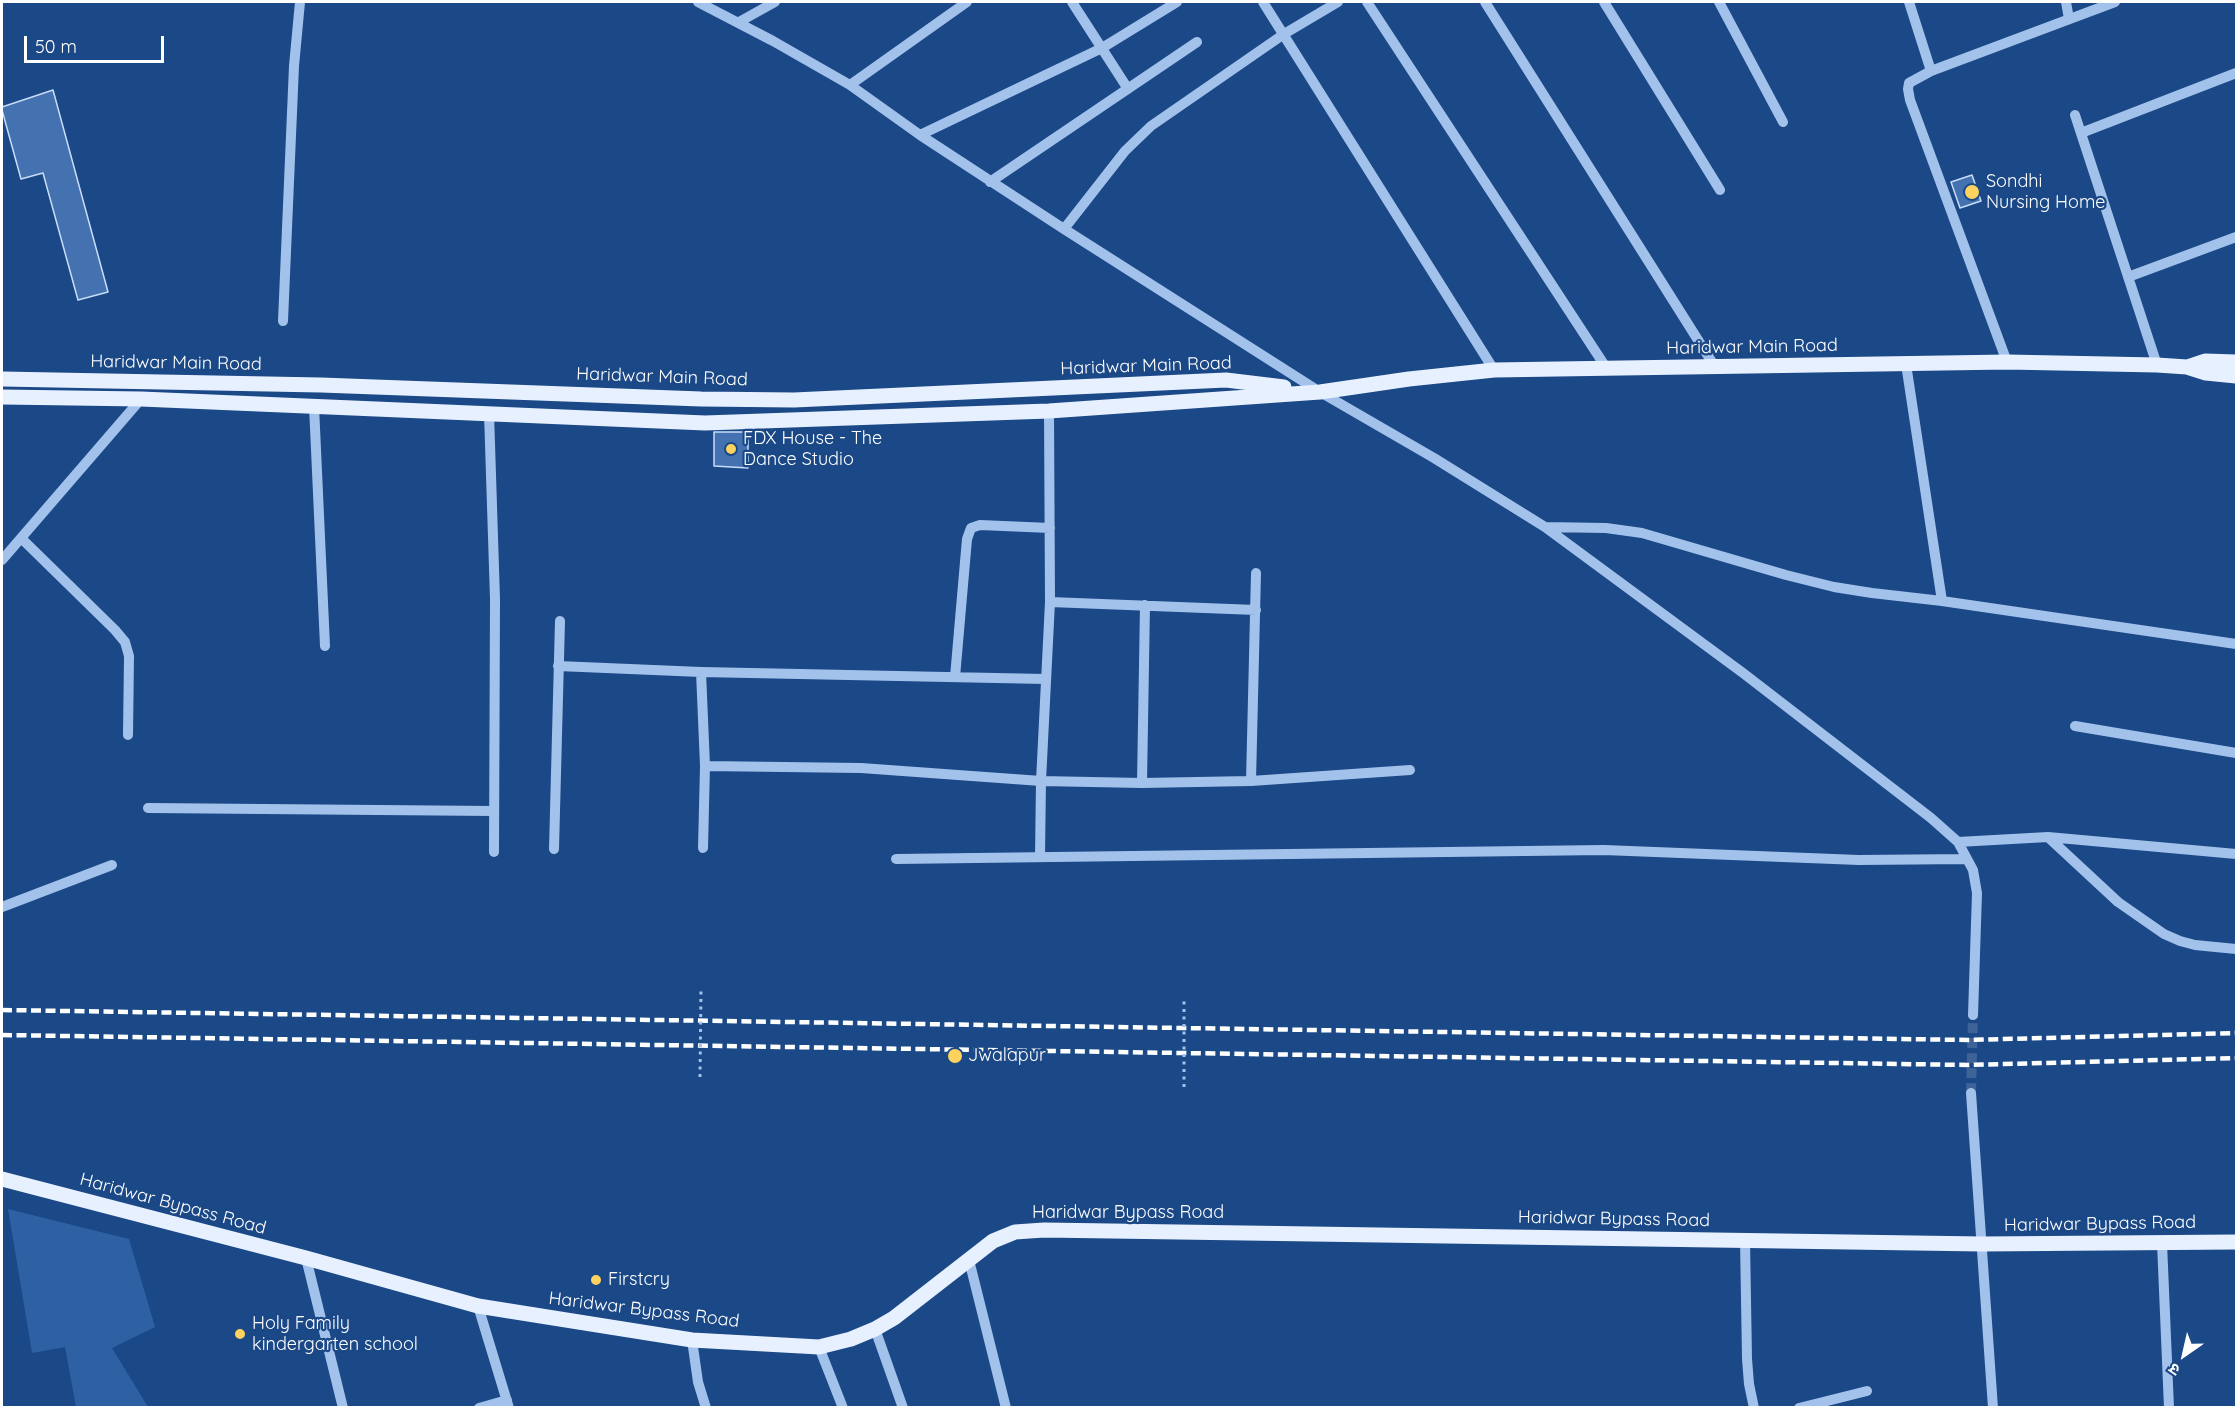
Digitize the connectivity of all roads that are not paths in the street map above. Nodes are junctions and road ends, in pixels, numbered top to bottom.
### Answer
1 (300, 2) edge
2 (698, 2) edge
3 (775, 2) edge
4 (967, 2) edge
5 (1072, 2) edge
6 (1177, 2) edge
7 (1263, 2) edge
8 (1338, 2) edge
9 (1367, 2) edge
10 (1485, 2) edge
11 (1604, 2) edge
12 (1719, 2) edge
13 (1909, 2) edge
14 (2066, 2) edge
15 (2115, 2) edge
16 (2069, 19) junction
17 (739, 22) junction
18 (1284, 34) junction
19 (1197, 42) dead end
20 (1102, 48) junction
21 (1931, 71) junction
22 (2236, 73) edge
23 (850, 86) junction
24 (1128, 89) junction
25 (2075, 115) dead end
26 (1783, 122) dead end
27 (2081, 133) junction
28 (920, 135) junction
29 (990, 182) junction
30 (1720, 190) dead end
31 (1064, 229) junction
32 (2236, 237) edge
33 (2128, 277) junction
34 (284, 321) dead end
35 (2007, 362) junction
36 (2236, 362) edge
37 (1906, 364) junction
38 (2157, 364) junction
39 (1715, 367) junction
40 (2187, 367) junction
41 (1607, 369) junction
42 (1494, 370) junction
43 (2236, 376) edge
44 (2, 379) edge
45 (1320, 392) junction
46 (2, 397) edge
47 (141, 399) junction
48 (314, 406) junction
49 (1049, 411) junction
50 (489, 413) junction
51 (1545, 527) junction
52 (1050, 528) junction
53 (21, 538) junction
54 (2, 560) edge
55 (1256, 573) dead end
56 (1942, 601) junction
57 (1050, 602) junction
58 (1145, 605) junction
59 (1256, 610) junction
60 (560, 621) dead end
61 (2236, 644) edge
62 (325, 646) dead end
63 (558, 666) junction
64 (701, 672) junction
65 (955, 677) junction
66 (1045, 679) junction
67 (2075, 726) dead end
68 (128, 735) dead end
69 (2236, 753) edge
70 (705, 766) junction
71 (1410, 770) dead end
72 (1041, 781) junction
73 (1251, 781) junction
74 (1142, 783) junction
75 (148, 808) dead end
76 (493, 811) junction
77 (2048, 837) junction
78 (1958, 842) junction
79 (703, 848) dead end
80 (554, 849) dead end
81 (494, 852) dead end
82 (2236, 854) edge
83 (1040, 857) junction
84 (896, 859) dead end
85 (1967, 859) junction
86 (112, 865) dead end
87 (2, 907) edge
88 (2236, 949) edge
89 (1973, 1014) tunnel mouth
90 (1971, 1093) tunnel mouth
91 (2, 1179) edge
92 (1745, 1240) junction
93 (2236, 1242) edge
94 (2162, 1243) junction
95 (1982, 1244) junction
96 (306, 1258) junction
97 (969, 1260) junction
98 (478, 1306) junction
99 (875, 1329) junction
100 (692, 1340) junction
101 (819, 1347) junction
102 (1867, 1391) dead end
103 (508, 1404) edge
104 (343, 1407) edge
105 (479, 1407) edge
106 (706, 1407) edge
107 (843, 1407) edge
108 (903, 1407) edge
109 (1006, 1407) edge
110 (1754, 1407) edge
111 (1798, 1407) edge
112 (1992, 1407) edge
113 (2169, 1407) edge

1 - 34 street
2 - 17 street
3 - 17 street
4 - 23 street
5 - 20 street
6 - 20 street
7 - 18 street
8 - 18 street
9 - 41 street
10 - 39 street
11 - 30 street
12 - 26 street
13 - 21 street
14 - 16 street
15 - 16 street
16 - 21 street
17 - 23 street
18 - 31 street
18 - 42 street
19 - 24 street
20 - 24 street
20 - 28 street
21 - 35 street
22 - 27 street
23 - 28 street
24 - 29 street
25 - 27 street
27 - 33 street
28 - 29 street
29 - 31 street
31 - 45 street
32 - 33 street
33 - 38 street
35 - 37 main road, Haridwar Main Road
35 - 38 main road, Haridwar Main Road
36 - 40 main road, Haridwar Main Road
37 - 39 main road, Haridwar Main Road
37 - 56 street
38 - 40 main road, Haridwar Main Road
39 - 41 main road, Haridwar Main Road
40 - 43 main road, Haridwar Main Road
41 - 42 main road, Haridwar Main Road
42 - 45 main road, Haridwar Main Road
44 - 45 main road, Haridwar Main Road
45 - 49 main road, Haridwar Main Road
45 - 51 street
46 - 47 main road, Haridwar Main Road
47 - 48 main road, Haridwar Main Road
47 - 53 street
48 - 50 main road, Haridwar Main Road
48 - 62 street
49 - 50 main road, Haridwar Main Road
49 - 52 street
50 - 76 street
51 - 56 street
51 - 78 street
52 - 57 street
52 - 65 street
53 - 54 street
53 - 68 street
55 - 59 street
56 - 61 street
57 - 58 street
57 - 66 street
58 - 59 street
58 - 74 street
59 - 73 street
60 - 63 street
63 - 64 street
63 - 80 street
64 - 65 street
64 - 70 street
65 - 66 street
66 - 72 street
67 - 69 street
70 - 72 street
70 - 79 street
71 - 73 street
72 - 74 street
72 - 83 street
73 - 74 street
75 - 76 street
76 - 81 street
77 - 78 street
77 - 82 street
77 - 88 street
78 - 85 street
83 - 84 street
83 - 85 street
85 - 89 street
86 - 87 street
90 - 95 street
91 - 96 main road, Haridwar Bypass Road
92 - 95 main road, Haridwar Bypass Road
92 - 97 main road, Haridwar Bypass Road
92 - 110 street
93 - 94 main road, Haridwar Bypass Road
94 - 95 main road, Haridwar Bypass Road
94 - 113 street
95 - 112 street
96 - 98 main road, Haridwar Bypass Road
96 - 104 street
97 - 99 main road, Haridwar Bypass Road
97 - 109 street
98 - 100 main road, Haridwar Bypass Road
98 - 103 street
99 - 101 main road, Haridwar Bypass Road
99 - 108 street
100 - 101 main road, Haridwar Bypass Road
100 - 106 street
101 - 107 street
102 - 111 street
103 - 105 street

